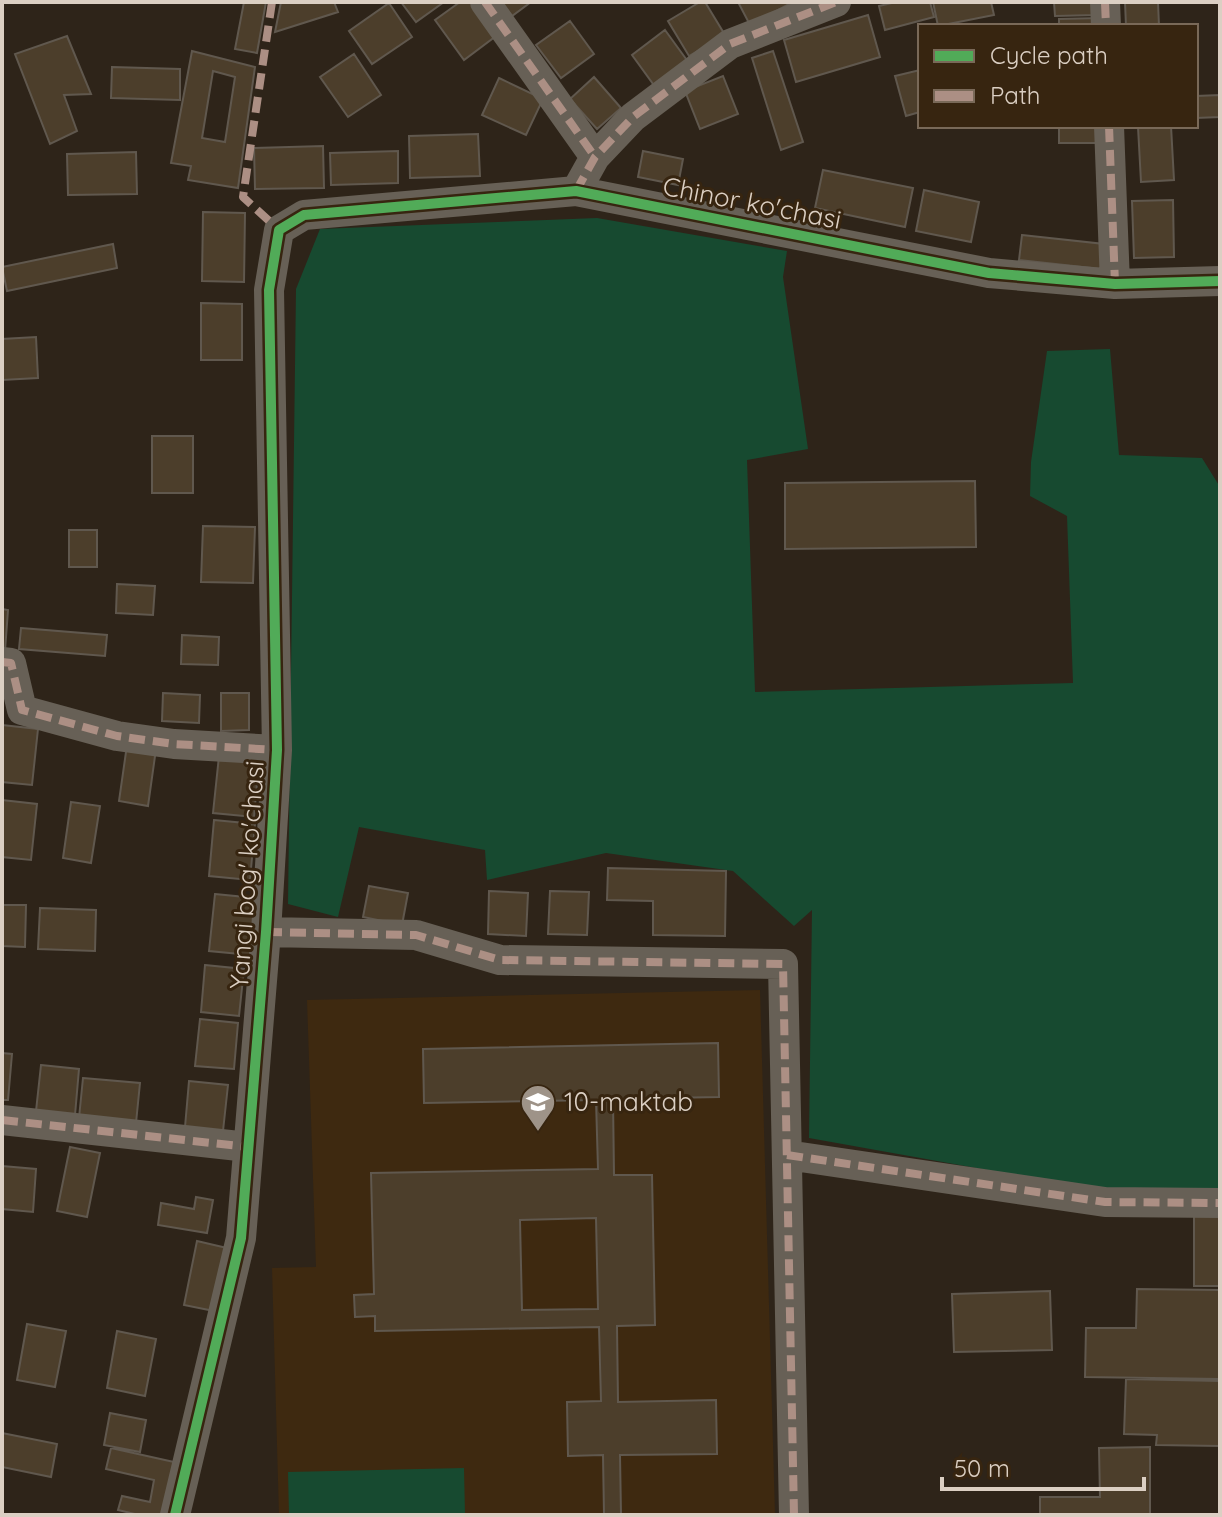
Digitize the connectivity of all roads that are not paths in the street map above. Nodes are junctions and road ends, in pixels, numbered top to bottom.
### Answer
1 (485, 2) edge
2 (836, 2) edge
3 (1105, 2) edge
4 (1106, 24) edge
5 (1109, 128) edge
6 (595, 157) junction
7 (576, 191) junction
8 (279, 230) joint
9 (1220, 281) edge
10 (1115, 284) junction
11 (2, 662) edge
12 (277, 750) junction
13 (266, 932) junction
14 (2, 1120) edge
15 (248, 1147) junction
16 (787, 1155) junction
17 (1220, 1203) edge
18 (175, 1515) edge
19 (794, 1515) edge

1 - 6 street
2 - 6 street
3 - 4 street
5 - 10 street
6 - 7 street
7 - 8 street, Chinor ko'chasi
7 - 10 street, Chinor ko'chasi
8 - 12 street, Yangi bog' ko'chasi
9 - 10 street, Chinor ko'chasi
11 - 12 street
12 - 13 street, Yangi bog' ko'chasi
13 - 15 street, Yangi bog' ko'chasi
13 - 16 street, Yangi bog' ko'chasi
14 - 15 street
15 - 18 street, Yangi bog' ko'chasi
16 - 17 street
16 - 19 street

